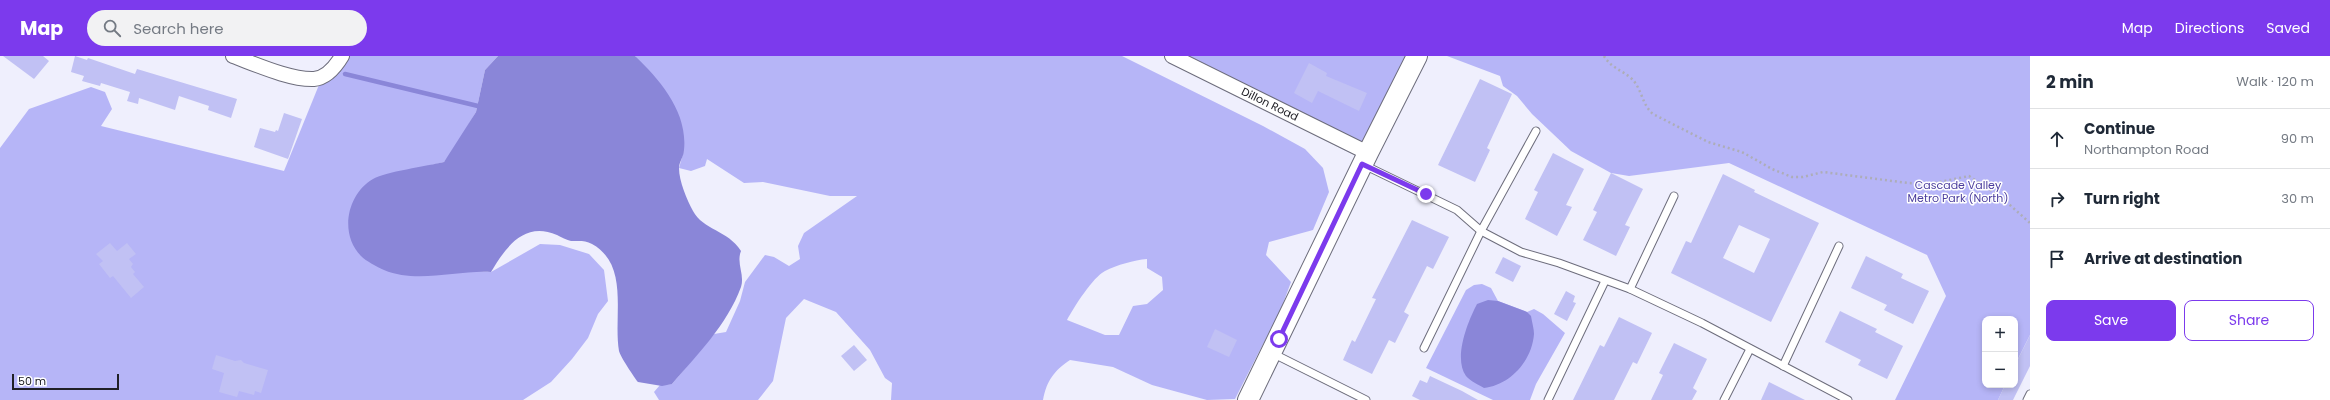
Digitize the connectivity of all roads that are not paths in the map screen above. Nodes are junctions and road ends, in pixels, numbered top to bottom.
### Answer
1 (233, 56) edge
2 (342, 56) edge
3 (1172, 56) edge
4 (1417, 56) edge
5 (1536, 131) dead end
6 (1365, 158) junction
7 (1674, 196) dead end
8 (1481, 231) junction
9 (1839, 246) dead end
10 (1605, 281) junction
11 (1630, 289) junction
12 (1424, 348) dead end
13 (1750, 349) junction
14 (1272, 353) junction
15 (1783, 366) junction
16 (2030, 394) edge
17 (1248, 400) edge
18 (1366, 400) edge
19 (1548, 400) edge
20 (1724, 400) edge
21 (1848, 400) edge
22 (2027, 400) edge

1 - 2 street
3 - 6 street, Dillon Road
4 - 6 street
5 - 8 lane
6 - 8 lane
6 - 14 street
7 - 11 lane
8 - 10 lane
8 - 12 lane
9 - 15 lane
10 - 11 lane
10 - 19 lane
11 - 13 lane
13 - 15 lane
13 - 20 lane
14 - 17 street
14 - 18 lane
15 - 21 lane
16 - 22 lane

